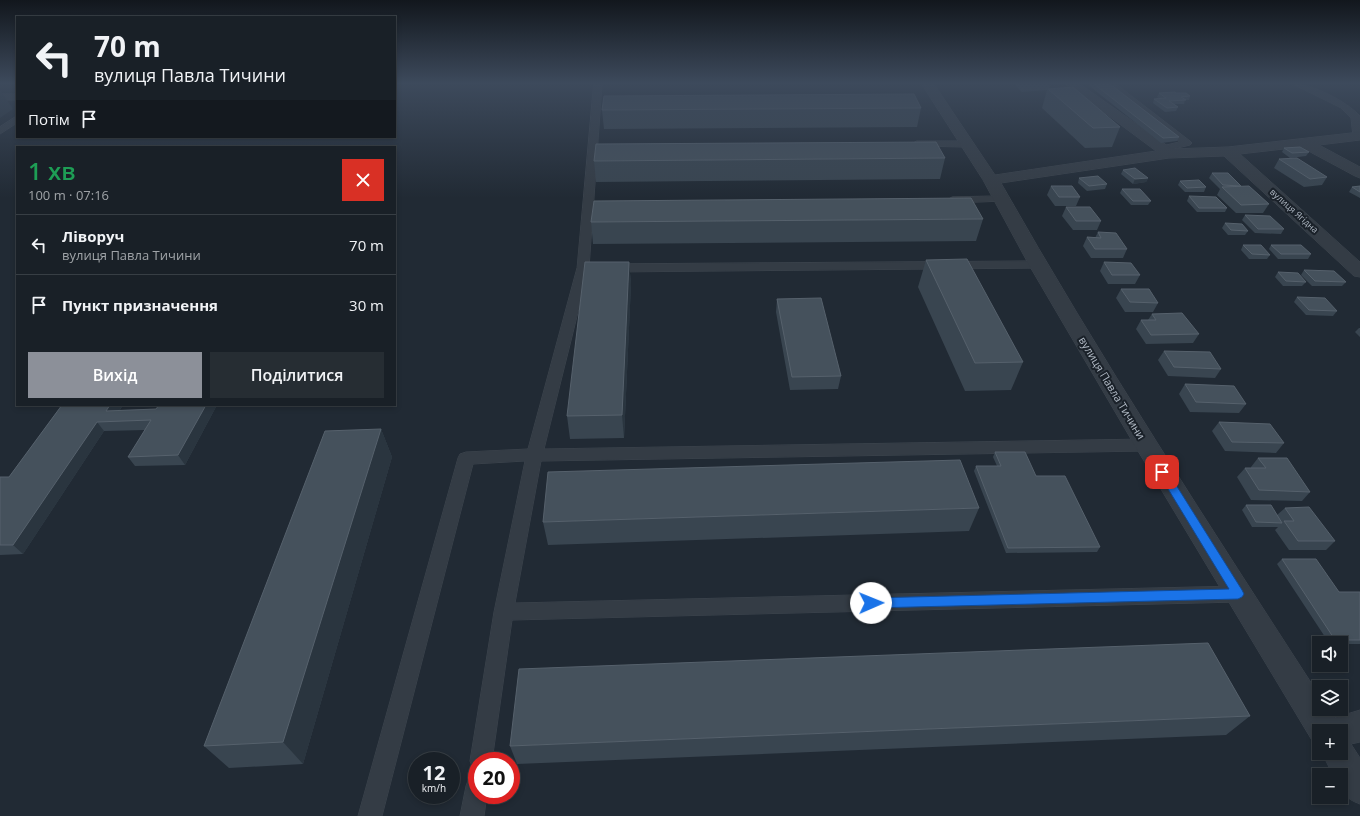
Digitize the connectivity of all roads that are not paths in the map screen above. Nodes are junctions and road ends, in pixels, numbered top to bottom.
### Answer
1 (13, 122) edge
2 (597, 122) edge
3 (952, 122) edge
4 (1124, 122) edge
5 (1160, 122) edge
6 (1357, 122) edge
7 (0, 131) edge
8 (1359, 136) edge
9 (1304, 142) junction
10 (910, 144) edge
11 (966, 144) junction
12 (1228, 151) junction
13 (1165, 152) junction
14 (1360, 173) edge
15 (996, 190) junction
16 (937, 200) edge
17 (1038, 265) junction
18 (583, 268) junction
19 (1360, 272) edge
20 (1146, 445) junction
21 (534, 455) junction
22 (1238, 594) junction
23 (504, 612) junction
24 (1320, 724) edge
25 (1360, 726) edge
26 (1348, 729) edge
27 (482, 752) edge
28 (1342, 760) edge
29 (1360, 788) edge
30 (474, 804) edge
31 (370, 816) edge
32 (472, 816) edge

1 - 7 lane
2 - 18 lane
3 - 11 street, вулиця Павла Тичини
4 - 13 street
5 - 13 lane
6 - 8 lane
8 - 9 street
9 - 12 street
9 - 14 street
10 - 11 lane
11 - 15 street, вулиця Павла Тичини
12 - 13 street
12 - 19 street, вулиця Ягідна
13 - 15 street
15 - 16 lane
15 - 17 street, вулиця Павла Тичини
17 - 18 lane
17 - 20 street, вулиця Павла Тичини
18 - 21 lane
20 - 21 lane
20 - 22 street, вулиця Павла Тичини
21 - 23 lane
21 - 31 lane
22 - 23 lane
22 - 24 street, вулиця Павла Тичини
23 - 27 lane
25 - 26 street
28 - 29 street
30 - 32 lane

